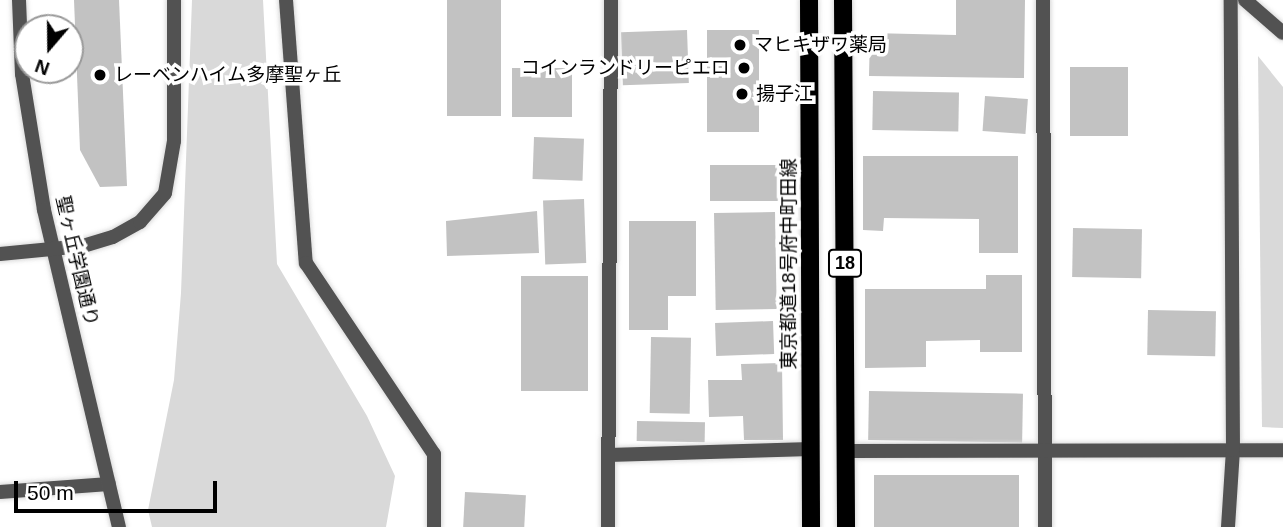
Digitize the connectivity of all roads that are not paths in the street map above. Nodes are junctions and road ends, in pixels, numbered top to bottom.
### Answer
1 (19, 0) edge
2 (174, 0) edge
3 (286, 0) edge
4 (611, 0) edge
5 (809, 0) edge
6 (843, 0) edge
7 (1043, 0) edge
8 (1231, 0) edge
9 (1245, 0) edge
10 (1283, 33) edge
11 (52, 249) junction
12 (0, 254) edge
13 (811, 449) junction
14 (1233, 450) junction
15 (1283, 450) edge
16 (846, 451) junction
17 (1045, 451) junction
18 (608, 455) junction
19 (109, 484) junction
20 (0, 492) edge
21 (119, 527) edge
22 (434, 527) edge
23 (608, 527) edge
24 (811, 527) edge
25 (846, 527) edge
26 (1045, 527) edge
27 (1228, 527) edge

1 - 11 street, 聖ヶ丘学園通り
2 - 11 street
3 - 22 street
4 - 18 street
5 - 13 main road, 東京都道18号府中町田線 / 18
6 - 16 main road, 18
7 - 17 street
8 - 14 street
9 - 10 street
11 - 12 street
11 - 19 street, 聖ヶ丘学園通り
13 - 18 street
13 - 24 main road, 東京都道18号府中町田線 / 18
14 - 15 street
14 - 17 street
14 - 27 street
16 - 17 street
16 - 25 main road, 18
17 - 26 street
18 - 23 street
19 - 20 street
19 - 21 street, 聖ヶ丘学園通り

